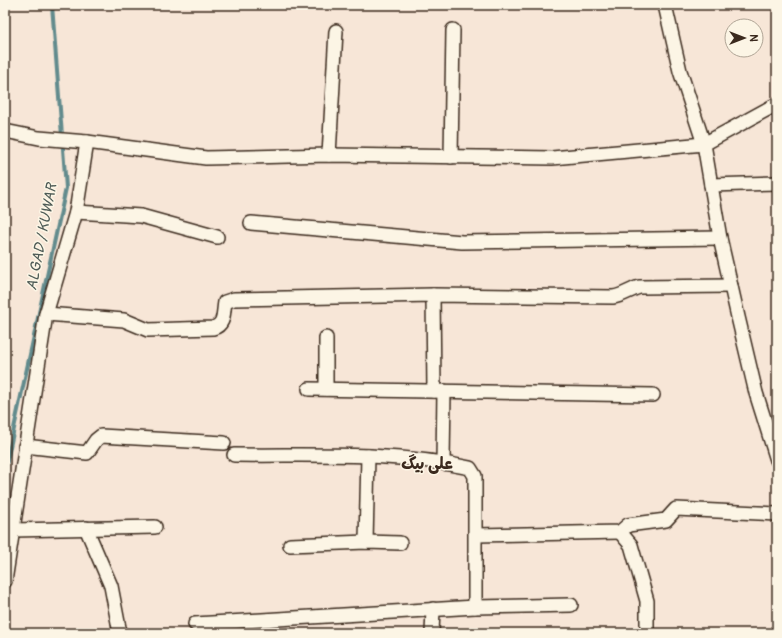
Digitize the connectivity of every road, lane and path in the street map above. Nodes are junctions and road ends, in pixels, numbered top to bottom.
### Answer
1 (666, 5) edge
2 (454, 30) dead end
3 (336, 31) dead end
4 (777, 104) edge
5 (5, 131) edge
6 (88, 142) junction
7 (704, 144) junction
8 (329, 155) junction
9 (451, 157) junction
10 (777, 183) edge
11 (711, 185) junction
12 (76, 212) junction
13 (251, 223) dead end
14 (217, 237) dead end
15 (720, 238) junction
16 (731, 286) junction
17 (433, 295) junction
18 (46, 314) junction
19 (326, 338) dead end
20 (309, 389) dead end
21 (326, 389) junction
22 (439, 391) junction
23 (653, 395) dead end
24 (224, 443) dead end
25 (25, 446) junction
26 (234, 455) dead end
27 (368, 456) junction
28 (777, 460) edge
29 (443, 462) junction
30 (777, 514) edge
31 (155, 527) dead end
32 (86, 528) junction
33 (12, 530) junction
34 (620, 532) junction
35 (477, 535) dead end
36 (366, 542) junction
37 (400, 543) dead end
38 (290, 545) dead end
39 (5, 581) edge
40 (571, 605) dead end
41 (475, 606) junction
42 (433, 609) junction
43 (195, 624) dead end
44 (120, 633) edge
45 (432, 633) edge
46 (647, 633) edge

1 - 7 street
2 - 9 street
3 - 8 street
4 - 7 street
5 - 6 street
6 - 8 street
6 - 12 street
7 - 9 street
7 - 11 street
8 - 9 street
10 - 11 street
11 - 15 street
12 - 14 street
12 - 18 street
13 - 15 street
15 - 16 street
16 - 17 street
16 - 28 street
17 - 18 street
17 - 22 street
18 - 25 street
19 - 21 street
20 - 21 street
21 - 22 street
22 - 23 street
22 - 29 street
24 - 25 street
25 - 33 street
26 - 27 street
27 - 29 street
27 - 36 street
29 - 41 street
30 - 34 street
31 - 32 street
32 - 33 street
32 - 44 street
33 - 39 street
34 - 35 street
34 - 46 street
36 - 37 street
36 - 38 street
40 - 41 street
41 - 42 street
42 - 43 street
42 - 45 street

